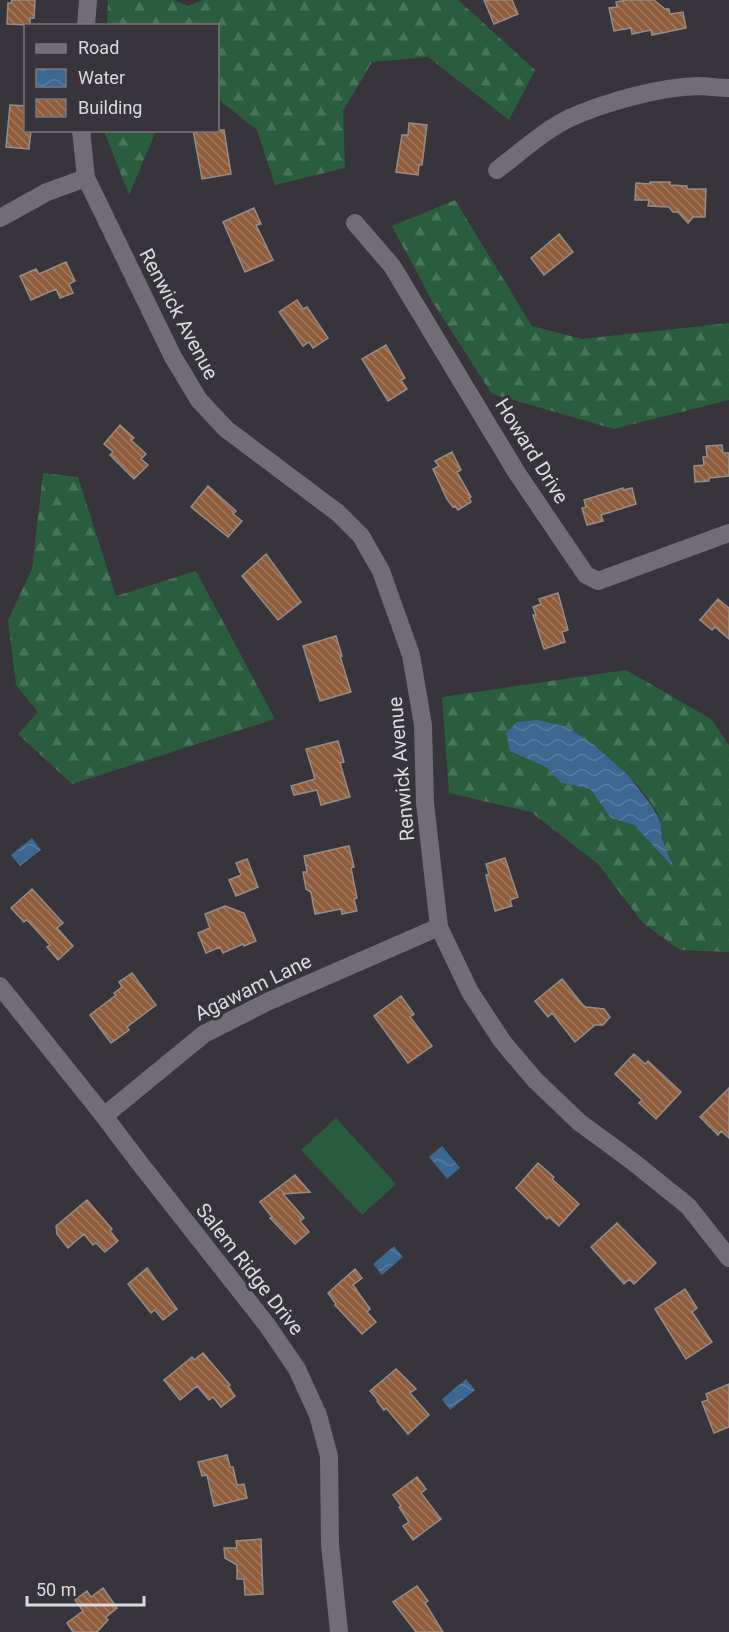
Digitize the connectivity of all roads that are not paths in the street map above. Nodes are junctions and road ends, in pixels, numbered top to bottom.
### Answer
1 (88, 0) edge
2 (86, 24) edge
3 (729, 88) edge
4 (81, 132) edge
5 (497, 170) dead end
6 (86, 178) junction
7 (0, 218) edge
8 (355, 223) dead end
9 (729, 533) edge
10 (440, 927) junction
11 (0, 986) edge
12 (104, 1116) junction
13 (729, 1258) edge
14 (339, 1632) edge

1 - 2 street
3 - 5 street
4 - 6 street, Renwick Avenue
6 - 7 street
6 - 10 street, Renwick Avenue
8 - 9 street, Howard Drive
10 - 12 street, Agawam Lane
10 - 13 street, Renwick Avenue
11 - 12 street, Salem Ridge Drive
12 - 14 street, Salem Ridge Drive

